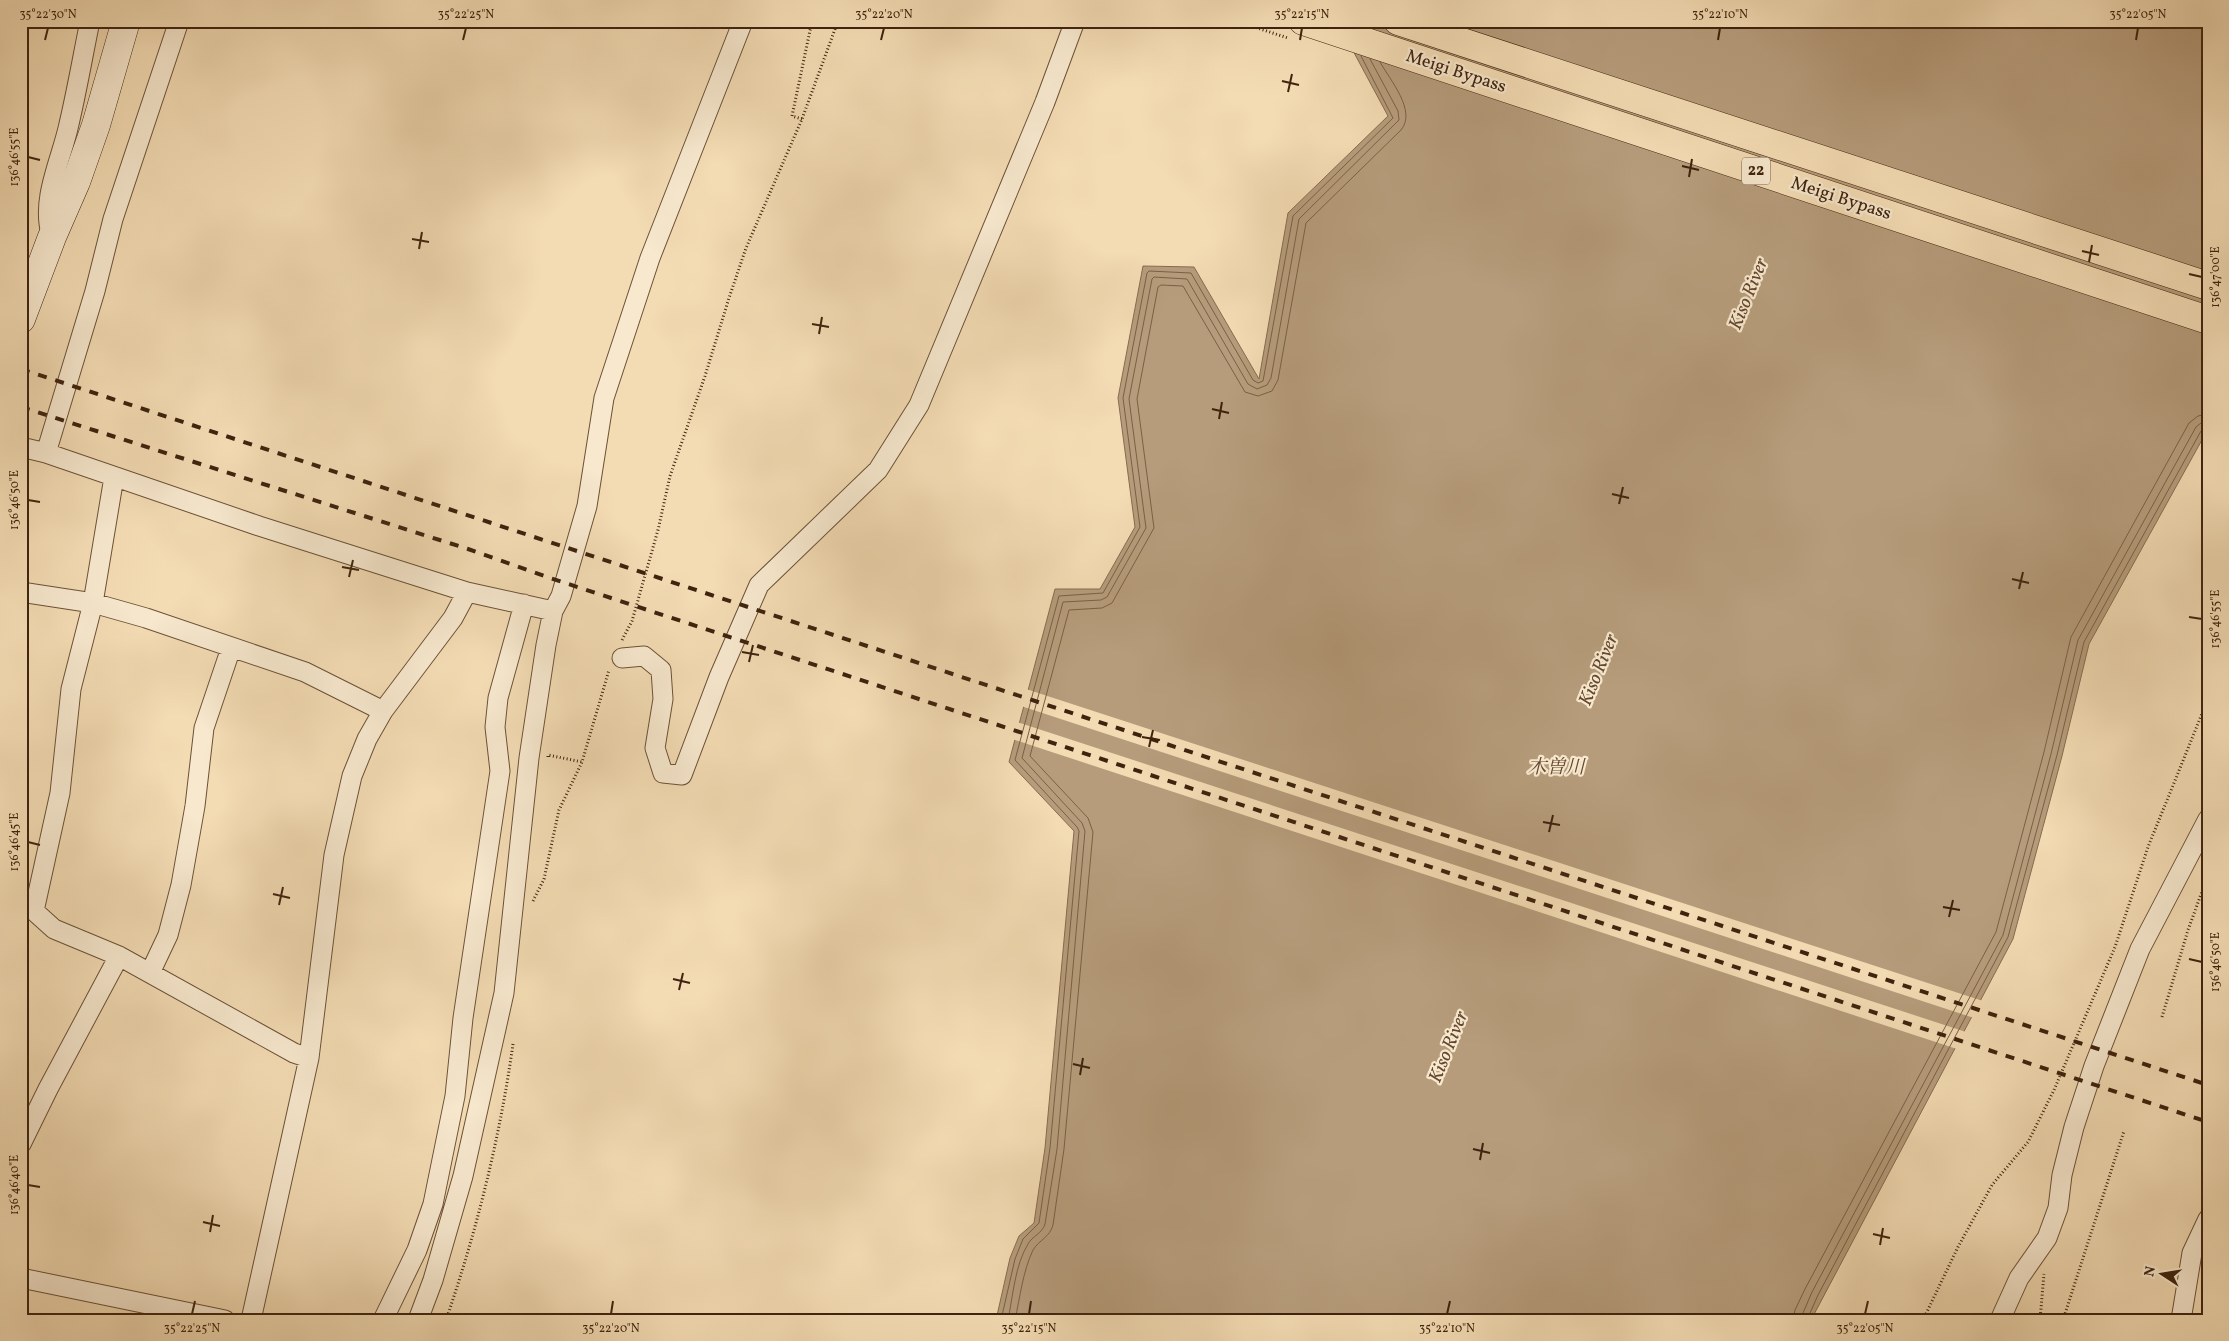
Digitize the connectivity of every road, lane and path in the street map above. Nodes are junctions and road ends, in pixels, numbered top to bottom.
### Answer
1 (90, 21) edge
2 (126, 21) edge
3 (179, 21) edge
4 (743, 21) edge
5 (812, 21) edge
6 (838, 21) edge
7 (1075, 21) edge
8 (1303, 21) edge
9 (1398, 21) edge
10 (802, 119) junction
11 (52, 237) junction
12 (2208, 286) edge
13 (21, 319) edge
14 (2208, 320) edge
15 (21, 447) edge
16 (46, 453) junction
17 (114, 477) junction
18 (21, 592) edge
19 (467, 592) junction
20 (93, 603) junction
21 (524, 604) junction
22 (553, 611) junction
23 (231, 648) junction
24 (617, 656) junction
25 (2208, 699) edge
26 (383, 711) junction
27 (548, 755) dead end
28 (582, 762) junction
29 (2208, 819) edge
30 (2208, 875) edge
31 (530, 906) dead end
32 (28, 908) edge
33 (119, 956) junction
34 (150, 973) junction
35 (2162, 1017) dead end
36 (309, 1058) junction
37 (2124, 1131) dead end
38 (21, 1144) edge
39 (2208, 1219) edge
40 (2047, 1238) junction
41 (21, 1278) edge
42 (225, 1320) edge
43 (251, 1320) edge
44 (383, 1320) edge
45 (418, 1320) edge
46 (1923, 1320) edge
47 (2000, 1320) edge
48 (2040, 1320) edge
49 (2063, 1320) edge
50 (2180, 1320) edge

1 - 11 street
2 - 11 street
3 - 16 street
4 - 22 street
5 - 10 path
6 - 10 path
7 - 24 street
8 - 14 highway, Meigi Bypass / 22
9 - 12 highway, Meigi Bypass / 22
10 - 24 path
11 - 13 street
15 - 16 street
16 - 17 street
17 - 19 street
17 - 20 street
18 - 20 street
19 - 21 street
19 - 26 street
20 - 23 street
20 - 32 street
21 - 22 street
21 - 44 street
22 - 45 street
23 - 26 street
23 - 34 street
24 - 28 path
25 - 46 path
26 - 36 street
27 - 28 path
28 - 31 path
29 - 40 street
30 - 35 path
32 - 33 street
33 - 34 street
33 - 38 street
34 - 36 street
36 - 43 street
37 - 49 path
39 - 50 street
40 - 47 street
40 - 48 path
41 - 42 street

